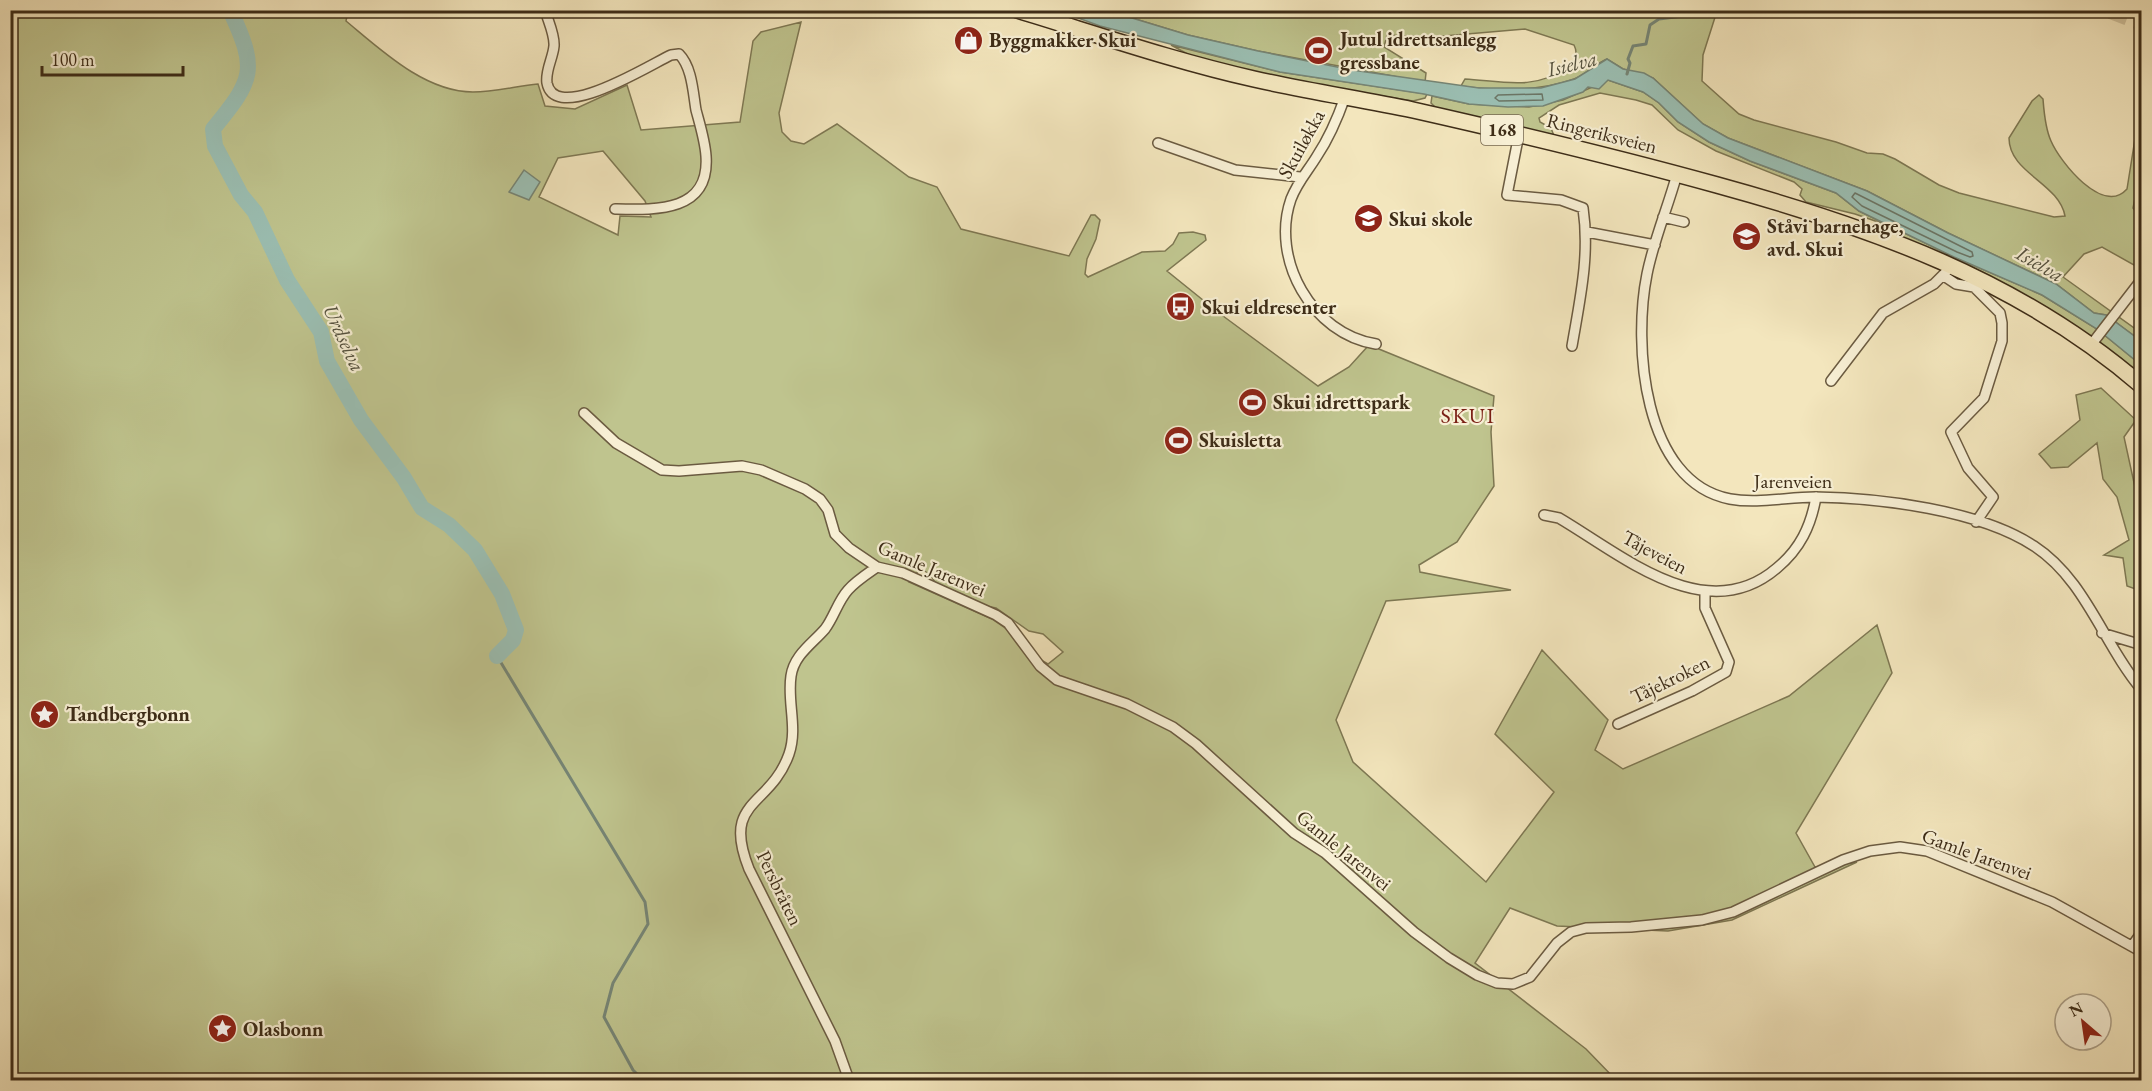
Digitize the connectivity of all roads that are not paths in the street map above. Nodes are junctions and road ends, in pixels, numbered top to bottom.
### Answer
1 (545, 10) edge
2 (1017, 10) edge
3 (1345, 97) junction
4 (1519, 134) junction
5 (1158, 143) dead end
6 (1677, 174) junction
7 (1300, 177) junction
8 (615, 209) dead end
9 (1663, 217) junction
10 (1684, 222) dead end
11 (1587, 232) junction
12 (1655, 245) junction
13 (1947, 271) junction
14 (2142, 279) edge
15 (2095, 339) junction
16 (1376, 344) dead end
17 (1572, 346) dead end
18 (1830, 381) dead end
19 (2142, 386) edge
20 (584, 413) dead end
21 (1816, 497) junction
22 (1544, 515) dead end
23 (1976, 522) junction
24 (877, 567) junction
25 (1705, 592) junction
26 (2102, 633) junction
27 (2142, 645) edge
28 (2142, 690) edge
29 (1618, 724) dead end
30 (2142, 932) edge
31 (2132, 946) junction
32 (2142, 952) edge
33 (849, 1080) edge

1 - 8 street
2 - 3 main road, Ringeriksveien / 168
3 - 4 main road, Ringeriksveien / 168
3 - 7 street, Skuiløkka
4 - 6 main road, Ringeriksveien / 168
4 - 11 street
5 - 7 street
6 - 9 street, Jarenveien
6 - 13 main road, Ringeriksveien / 168
7 - 16 street, Skuiløkka
9 - 10 street
9 - 12 street, Jarenveien
11 - 12 street
11 - 17 street
12 - 21 street, Jarenveien
13 - 15 main road, Ringeriksveien / 168
13 - 18 street
13 - 23 street
14 - 15 street
15 - 19 main road, Ringeriksveien / 168
20 - 24 street, Gamle Jarenvei
21 - 23 street, Jarenveien
21 - 25 street, Tåjeveien
22 - 25 street, Tåjeveien
23 - 26 street, Jarenveien
24 - 31 street, Gamle Jarenvei
24 - 33 street, Persbråten
25 - 29 street, Tåjekroken
26 - 27 street
26 - 28 street, Jarenveien
30 - 31 street
31 - 32 street, Gamle Jarenvei

